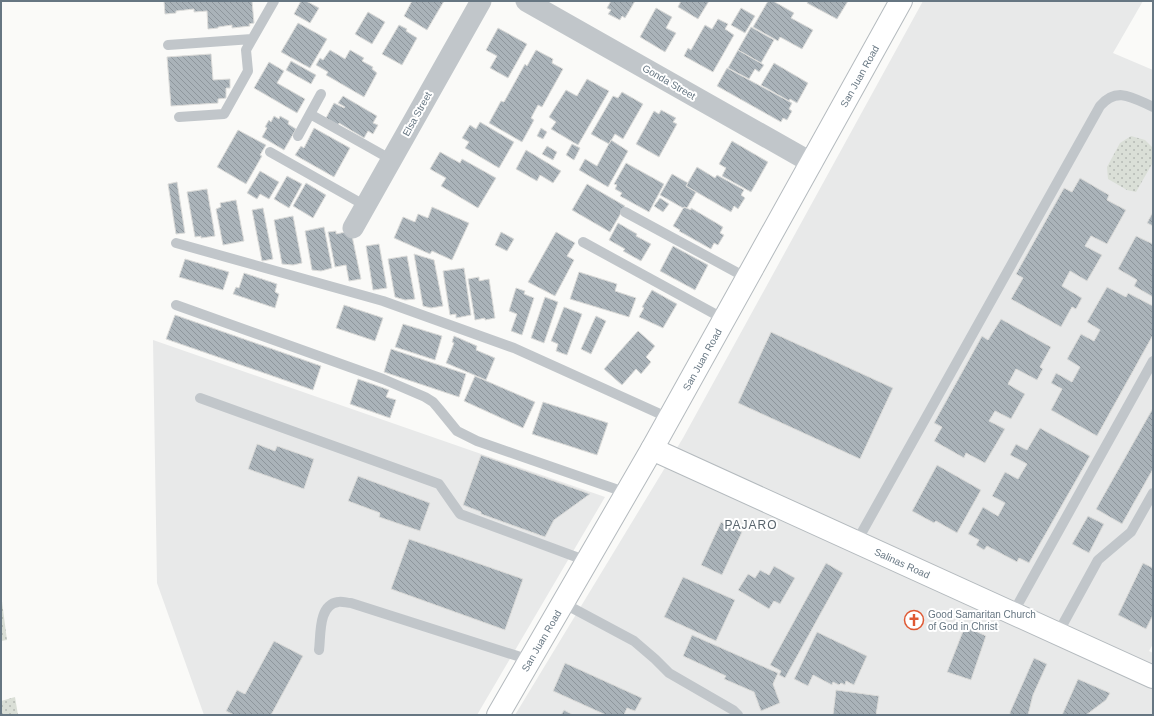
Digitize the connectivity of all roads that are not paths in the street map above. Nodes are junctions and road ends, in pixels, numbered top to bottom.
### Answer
1 (274, 1) edge
2 (481, 1) edge
3 (526, 1) edge
4 (901, 1) edge
5 (252, 39) junction
6 (168, 45) dead end
7 (321, 94) dead end
8 (1153, 107) edge
9 (310, 114) junction
10 (179, 117) dead end
11 (298, 136) dead end
12 (270, 152) dead end
13 (392, 160) junction
14 (812, 163) junction
15 (366, 206) junction
16 (625, 212) dead end
17 (353, 228) dead end
18 (583, 242) dead end
19 (176, 243) dead end
20 (747, 278) junction
21 (176, 306) dead end
22 (724, 319) junction
23 (1153, 361) edge
24 (200, 398) dead end
25 (669, 418) junction
26 (652, 448) junction
27 (627, 492) junction
28 (1153, 493) edge
29 (857, 541) junction
30 (588, 561) junction
31 (563, 603) junction
32 (1014, 613) junction
33 (1058, 633) junction
34 (319, 650) dead end
35 (530, 660) junction
36 (1153, 676) edge
37 (498, 715) edge
38 (738, 715) edge

1 - 5 lane
2 - 13 street, Elsa Street
3 - 14 street, Gonda Street
4 - 14 main road, San Juan Road
5 - 6 lane
5 - 10 lane
7 - 9 lane
8 - 29 lane
9 - 11 lane
9 - 13 lane
12 - 15 lane
13 - 15 street, Elsa Street
14 - 20 main road, San Juan Road
15 - 17 street, Elsa Street
16 - 20 lane
18 - 22 lane
19 - 25 lane
20 - 22 main road, San Juan Road
21 - 27 lane
22 - 25 main road, San Juan Road
23 - 32 lane
24 - 30 lane
25 - 26 main road, San Juan Road
26 - 27 main road, San Juan Road
26 - 29 main road, Salinas Road
27 - 30 main road, San Juan Road
28 - 33 lane
29 - 32 main road, Salinas Road
30 - 31 main road, San Juan Road
31 - 35 main road, San Juan Road
31 - 38 lane
32 - 33 main road, Salinas Road
33 - 36 main road, Salinas Road
34 - 35 lane
35 - 37 main road, San Juan Road

